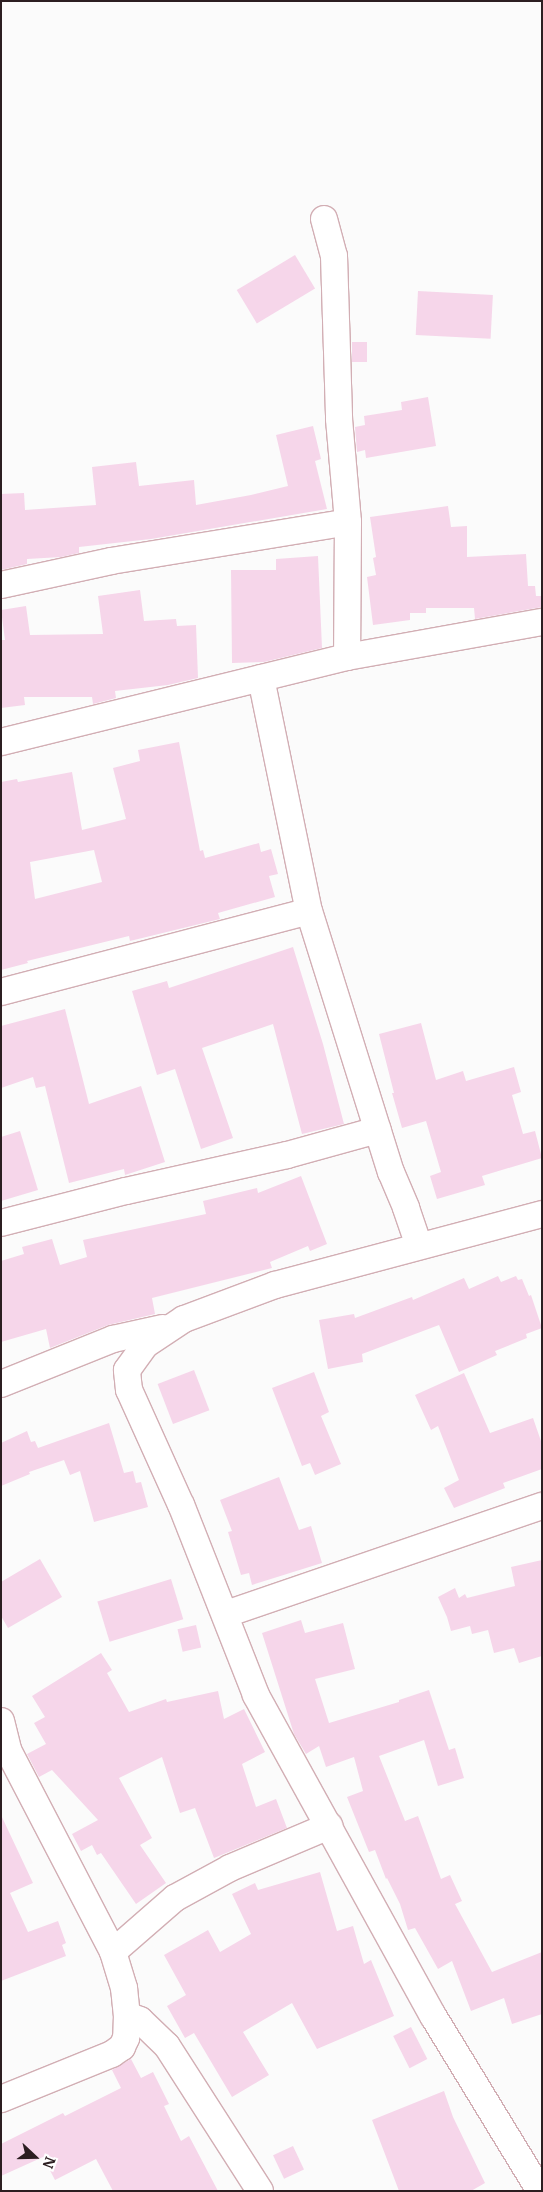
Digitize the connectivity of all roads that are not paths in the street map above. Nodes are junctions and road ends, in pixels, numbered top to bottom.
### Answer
1 (324, 219) dead end
2 (348, 522) junction
3 (1, 585) edge
4 (542, 622) edge
5 (346, 657) junction
6 (261, 678) junction
7 (1, 742) edge
8 (309, 911) junction
9 (1, 992) edge
10 (378, 1130) junction
11 (542, 1214) edge
12 (1, 1223) edge
13 (418, 1246) junction
14 (176, 1325) junction
15 (1, 1384) edge
16 (542, 1506) edge
17 (226, 1614) junction
18 (1, 1721) edge
19 (329, 1826) junction
20 (113, 1952) junction
21 (128, 2014) junction
22 (1, 2098) edge
23 (260, 2191) edge
24 (540, 2191) edge

1 - 2 street
2 - 3 street
2 - 5 street
4 - 5 street
5 - 6 street
6 - 7 street
6 - 8 street
8 - 9 street
8 - 10 street
10 - 12 street
10 - 13 street
11 - 13 street
13 - 14 street
14 - 15 street
14 - 17 street
16 - 17 street
17 - 19 street
18 - 20 street
19 - 20 street
19 - 24 street
20 - 21 street
21 - 22 street
21 - 23 street

